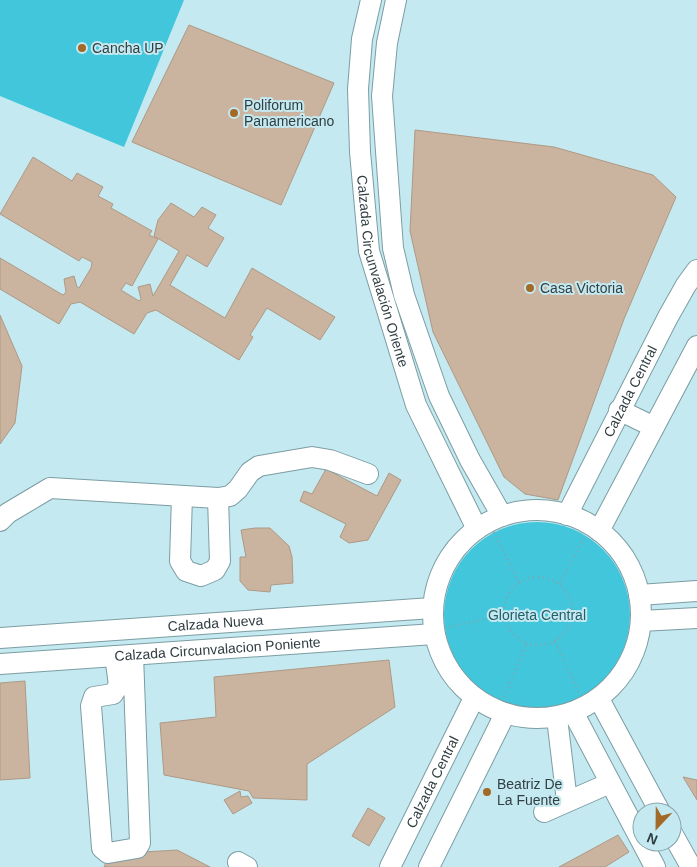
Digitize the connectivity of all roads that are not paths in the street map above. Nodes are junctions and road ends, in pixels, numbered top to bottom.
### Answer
1 (371, 0) edge
2 (393, 1) edge
3 (360, 79) junction
4 (384, 80) junction
5 (393, 248) junction
6 (368, 251) junction
7 (697, 270) edge
8 (697, 346) edge
9 (619, 410) junction
10 (654, 427) junction
11 (368, 474) dead end
12 (182, 496) junction
13 (218, 498) junction
14 (567, 515) junction
15 (0, 521) edge
16 (489, 522) junction
17 (595, 528) junction
18 (697, 592) edge
19 (640, 595) junction
20 (432, 608) junction
21 (697, 618) edge
22 (641, 621) junction
23 (434, 632) junction
24 (2, 634) edge
25 (124, 655) junction
26 (0, 664) edge
27 (114, 694) junction
28 (135, 694) junction
29 (474, 698) junction
30 (578, 709) junction
31 (502, 712) junction
32 (610, 783) junction
33 (567, 802) junction
34 (652, 802) edge
35 (544, 812) dead end
36 (682, 847) edge
37 (690, 859) edge
38 (390, 867) edge
39 (429, 867) edge
40 (655, 867) edge

1 - 3 street, Calzada Circunvalación Oriente
2 - 4 street, Calzada Circunvalación Oriente
3 - 4 street
3 - 6 street, Calzada Circunvalación Oriente
4 - 5 street, Calzada Circunvalación Oriente
5 - 6 street
5 - 16 street, Calzada Circunvalación Oriente
6 - 16 street, Calzada Circunvalación Oriente
7 - 9 street, Calzada Central
8 - 10 street
9 - 10 street
9 - 14 street, Calzada Central
10 - 17 street
11 - 13 street
12 - 13 street
12 - 13 street
12 - 15 street
14 - 16 street
14 - 17 street
16 - 20 street
17 - 19 street
18 - 19 street
19 - 22 street
20 - 23 street
20 - 24 street, Calzada Nueva
21 - 22 street
22 - 30 street
23 - 25 street, Calzada Circunvalacion Poniente
23 - 29 street
25 - 26 street, Calzada Circunvalacion Poniente
25 - 27 street
25 - 28 street
27 - 28 street
27 - 28 street
29 - 31 street
29 - 38 street, Calzada Central
30 - 31 street
30 - 32 street
30 - 33 street
30 - 34 street
31 - 39 street
32 - 33 street
32 - 40 street
33 - 35 street
36 - 37 street

